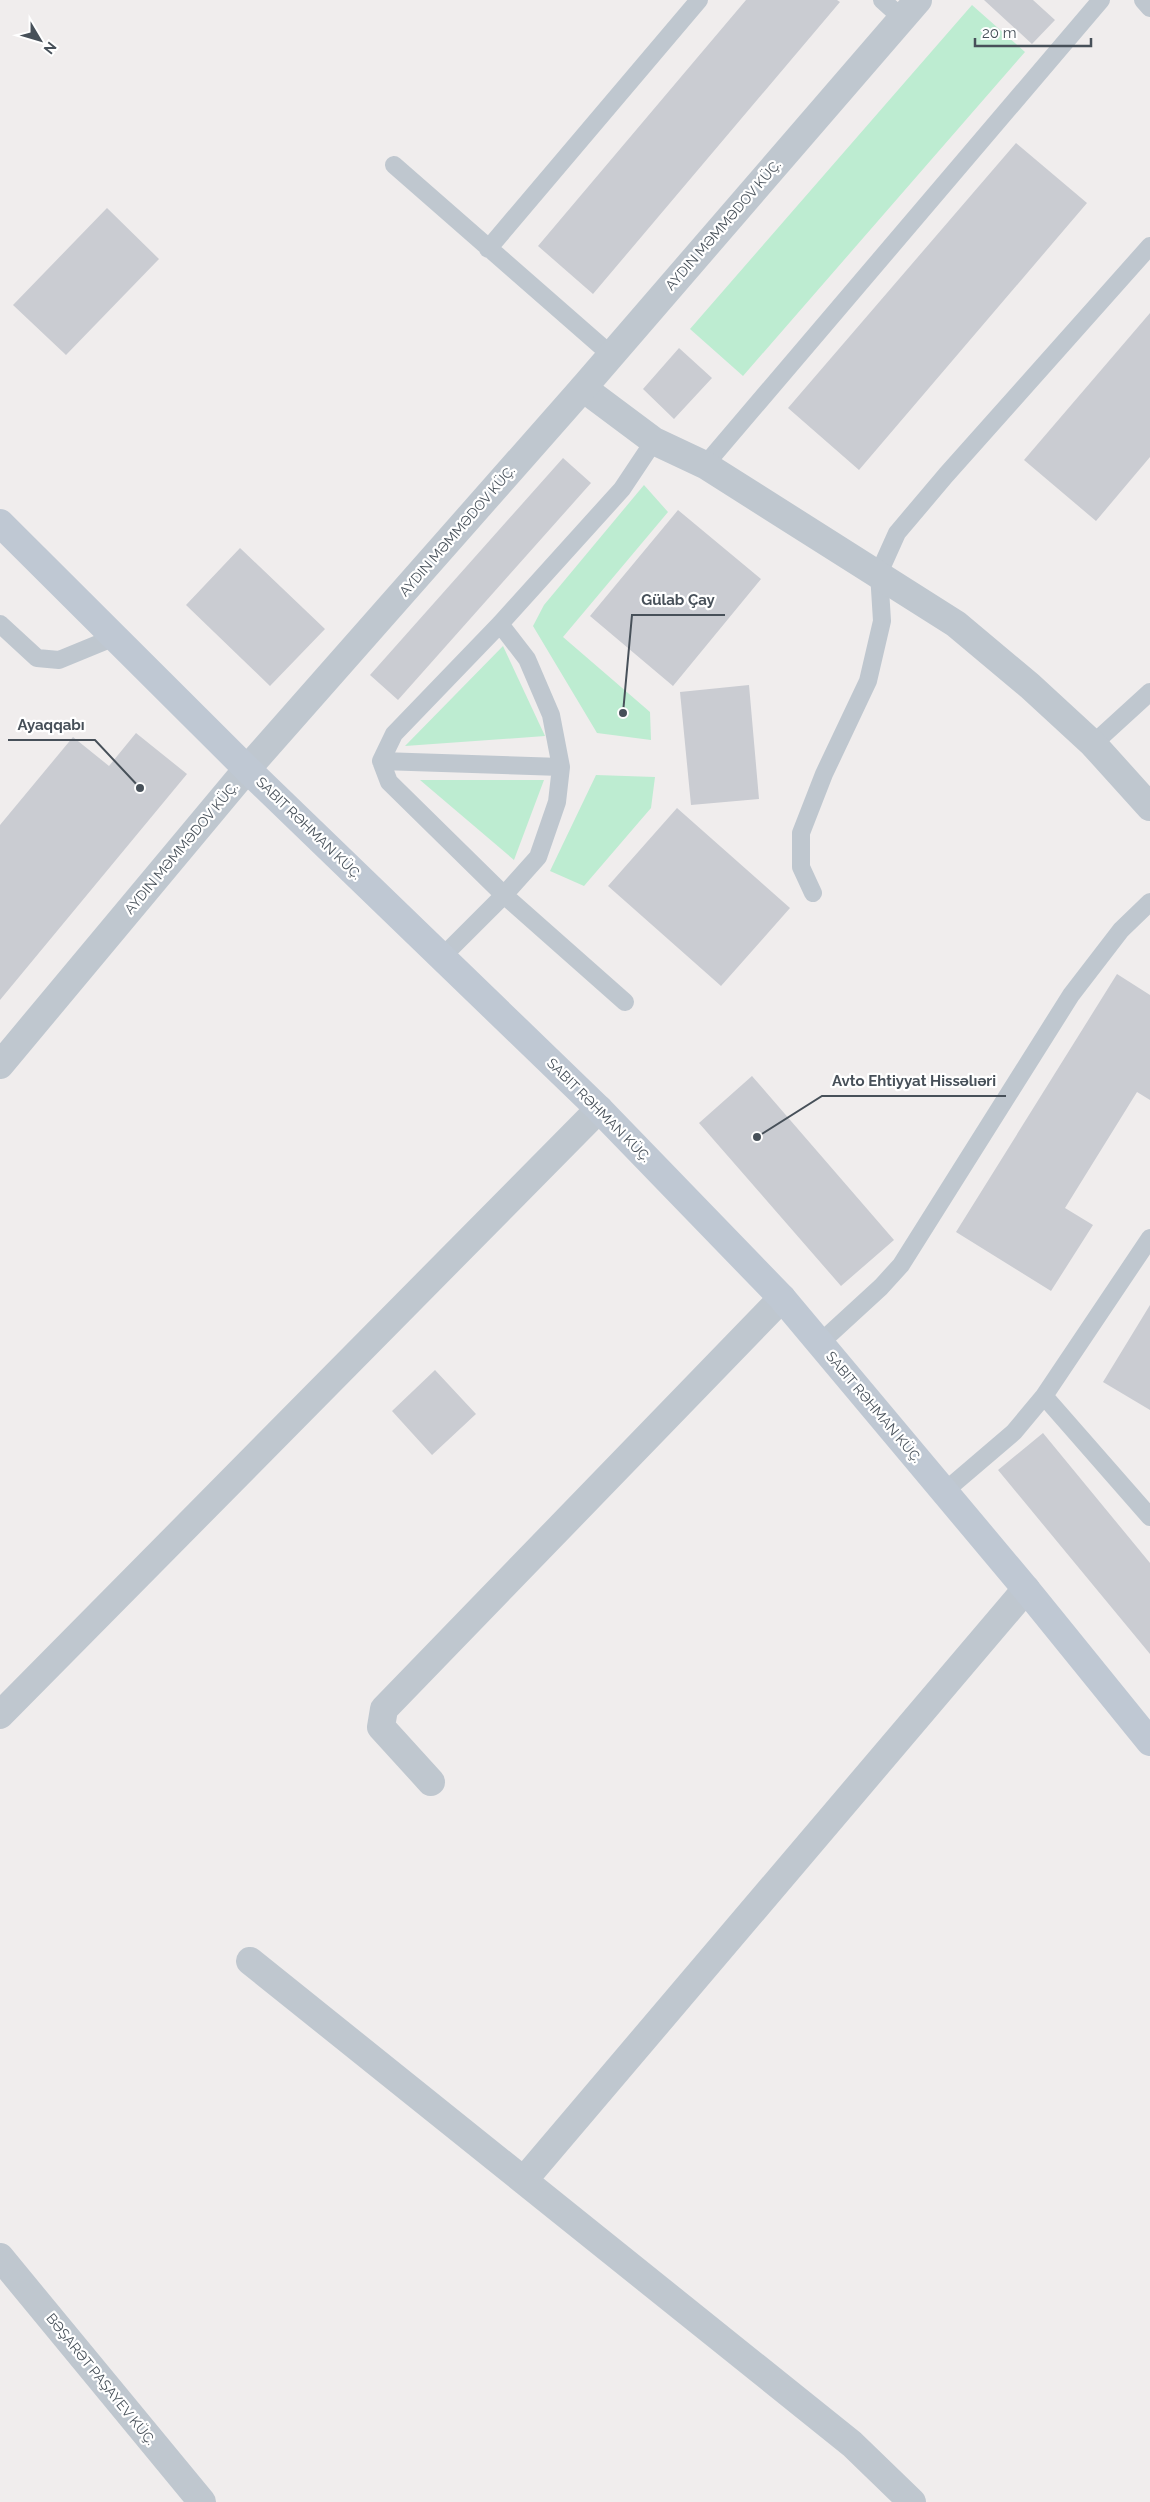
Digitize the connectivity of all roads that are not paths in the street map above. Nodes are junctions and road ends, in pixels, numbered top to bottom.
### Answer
1 (699, 0) edge
2 (882, 0) edge
3 (1101, 0) edge
4 (1143, 0) edge
5 (1150, 8) edge
6 (910, 9) edge
7 (394, 165) dead end
8 (1150, 246) edge
9 (488, 249) junction
10 (610, 354) junction
11 (583, 388) junction
12 (654, 441) junction
13 (705, 465) junction
14 (0, 523) edge
15 (879, 573) junction
16 (0, 624) edge
17 (500, 624) junction
18 (115, 637) junction
19 (1150, 692) edge
20 (1093, 744) junction
21 (381, 761) junction
22 (561, 766) junction
23 (247, 769) junction
24 (1150, 807) edge
25 (813, 893) dead end
26 (504, 896) junction
27 (1150, 902) edge
28 (443, 956) junction
29 (624, 1002) dead end
30 (0, 1064) edge
31 (599, 1109) junction
32 (1150, 1238) edge
33 (782, 1298) junction
34 (820, 1343) junction
35 (1044, 1396) junction
36 (945, 1491) junction
37 (1150, 1517) edge
38 (1026, 1589) junction
39 (0, 1715) edge
40 (1150, 1742) edge
41 (431, 1782) dead end
42 (250, 1961) dead end
43 (524, 2180) junction
44 (0, 2257) edge
45 (202, 2502) edge
46 (912, 2502) edge

1 - 9 lane
2 - 6 lane
3 - 13 lane
4 - 5 lane
6 - 10 street
7 - 9 lane
8 - 15 lane
9 - 10 lane
10 - 11 street
11 - 12 street
11 - 23 street
12 - 13 street
12 - 17 lane
13 - 15 street
14 - 18 main road, SABIT RƏHMAN KÜÇ.
15 - 20 street
15 - 25 lane
16 - 18 lane
17 - 21 lane
17 - 22 lane
18 - 23 main road, SABIT RƏHMAN KÜÇ.
19 - 20 lane
20 - 24 street
21 - 22 lane
21 - 26 lane
22 - 26 lane
23 - 28 main road, SABIT RƏHMAN KÜÇ.
23 - 30 street
26 - 28 lane
26 - 29 lane
27 - 34 lane
28 - 31 main road, SABIT RƏHMAN KÜÇ.
31 - 33 main road, SABIT RƏHMAN KÜÇ.
31 - 39 street
32 - 35 lane
33 - 34 main road, SABIT RƏHMAN KÜÇ.
33 - 41 street
34 - 36 main road, SABIT RƏHMAN KÜÇ.
35 - 36 lane
35 - 37 lane
36 - 38 main road, SABIT RƏHMAN KÜÇ.
38 - 40 main road, SABIT RƏHMAN KÜÇ.
38 - 43 street
42 - 43 street
43 - 46 street
44 - 45 street, BƏŞARƏT PAŞAYEV KÜÇ.

